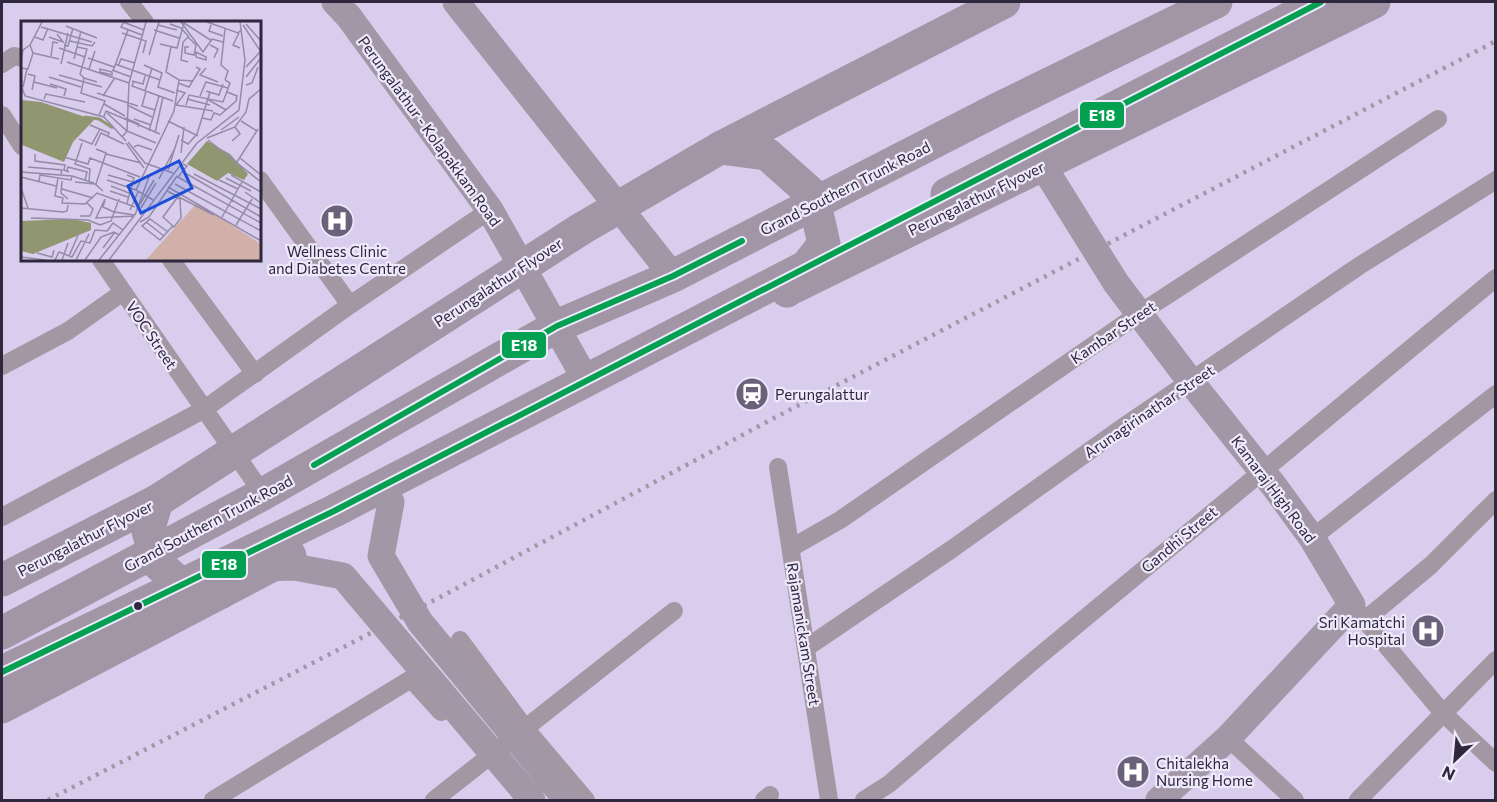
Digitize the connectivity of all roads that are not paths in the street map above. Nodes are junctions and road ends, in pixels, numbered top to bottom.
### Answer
1 (129, 2) edge
2 (334, 2) edge
3 (458, 2) edge
4 (1004, 2) edge
5 (1216, 2) edge
6 (1322, 2) edge
7 (1374, 2) edge
8 (144, 21) edge
9 (21, 58) edge
10 (2, 64) edge
11 (2, 115) edge
12 (1437, 119) dead end
13 (21, 144) edge
14 (720, 148) junction
15 (1033, 150) junction
16 (1496, 180) edge
17 (261, 181) edge
18 (490, 210) junction
19 (102, 261) edge
20 (172, 261) edge
21 (673, 276) junction
22 (1496, 278) edge
23 (123, 291) junction
24 (787, 291) junction
25 (351, 305) junction
26 (1140, 313) junction
27 (557, 327) junction
28 (2, 366) edge
29 (255, 374) junction
30 (586, 380) junction
31 (1191, 382) junction
32 (1496, 394) edge
33 (203, 410) junction
34 (778, 467) dead end
35 (1262, 470) junction
36 (263, 494) junction
37 (1496, 500) edge
38 (158, 501) junction
39 (391, 502) junction
40 (2, 518) edge
41 (1312, 538) junction
42 (791, 548) junction
43 (267, 568) junction
44 (2, 580) edge
45 (220, 593) junction
46 (674, 611) dead end
47 (1358, 612) junction
48 (2, 633) edge
49 (460, 640) dead end
50 (806, 648) junction
51 (1496, 660) edge
52 (2, 672) edge
53 (2, 707) edge
54 (1443, 713) junction
55 (525, 728) junction
56 (1228, 738) junction
57 (485, 760) junction
58 (1496, 763) edge
59 (213, 801) edge
60 (434, 801) edge
61 (520, 801) edge
62 (532, 801) edge
63 (567, 801) edge
64 (586, 801) edge
65 (829, 801) edge
66 (864, 801) edge
67 (1159, 801) edge
68 (1295, 801) edge
69 (1358, 801) edge

1 - 8 street
2 - 18 street, Perungalathur - Kolapakkam Road
3 - 21 street
4 - 14 highway, Perungalathur Flyover
5 - 21 highway, Grand Southern Trunk Road
6 - 15 highway
7 - 24 highway, Perungalathur Flyover, bridge
9 - 10 street
11 - 13 street
12 - 26 street, Kambar Street
14 - 24 highway, bridge
14 - 38 highway, Perungalathur Flyover, bridge
15 - 26 street, Kamaraj High Road
15 - 30 highway
16 - 31 street, Arunagirinathar Street
17 - 25 street
18 - 25 street
18 - 27 street, Perungalathur - Kolapakkam Road
19 - 23 street, VOC Street
20 - 29 street
21 - 27 highway, Grand Southern Trunk Road
22 - 35 street, Gandhi Street
23 - 28 street
23 - 33 street, VOC Street
24 - 39 highway, Perungalathur Flyover
25 - 29 street
26 - 31 street, Kamaraj High Road
26 - 42 street, Kambar Street
27 - 30 street, Perungalathur - Kolapakkam Road
27 - 36 highway, Grand Southern Trunk Road
29 - 33 street
30 - 52 highway
31 - 35 street, Kamaraj High Road
31 - 50 street, Arunagirinathar Street
32 - 41 street
33 - 36 street, VOC Street
33 - 40 street
34 - 42 street, Rajamanickam Street
35 - 41 street, Kamaraj High Road
35 - 66 street, Gandhi Street
36 - 48 highway, Grand Southern Trunk Road
37 - 47 street
38 - 44 highway, Perungalathur Flyover
38 - 45 highway, bridge
39 - 43 highway, Perungalathur Flyover, bridge
39 - 63 street, bridge
41 - 47 street, Kamaraj High Road
42 - 50 street, Rajamanickam Street
43 - 45 highway, Perungalathur Flyover
43 - 62 street, Perungalathur Flyover, bridge
45 - 53 highway, Perungalathur Flyover
46 - 55 street
47 - 54 street
47 - 56 street
49 - 55 street
50 - 65 street, Rajamanickam Street
51 - 54 street
54 - 58 street
54 - 69 street
55 - 57 street
55 - 64 street
56 - 67 street
56 - 68 street
57 - 59 street
57 - 60 street
57 - 61 street

